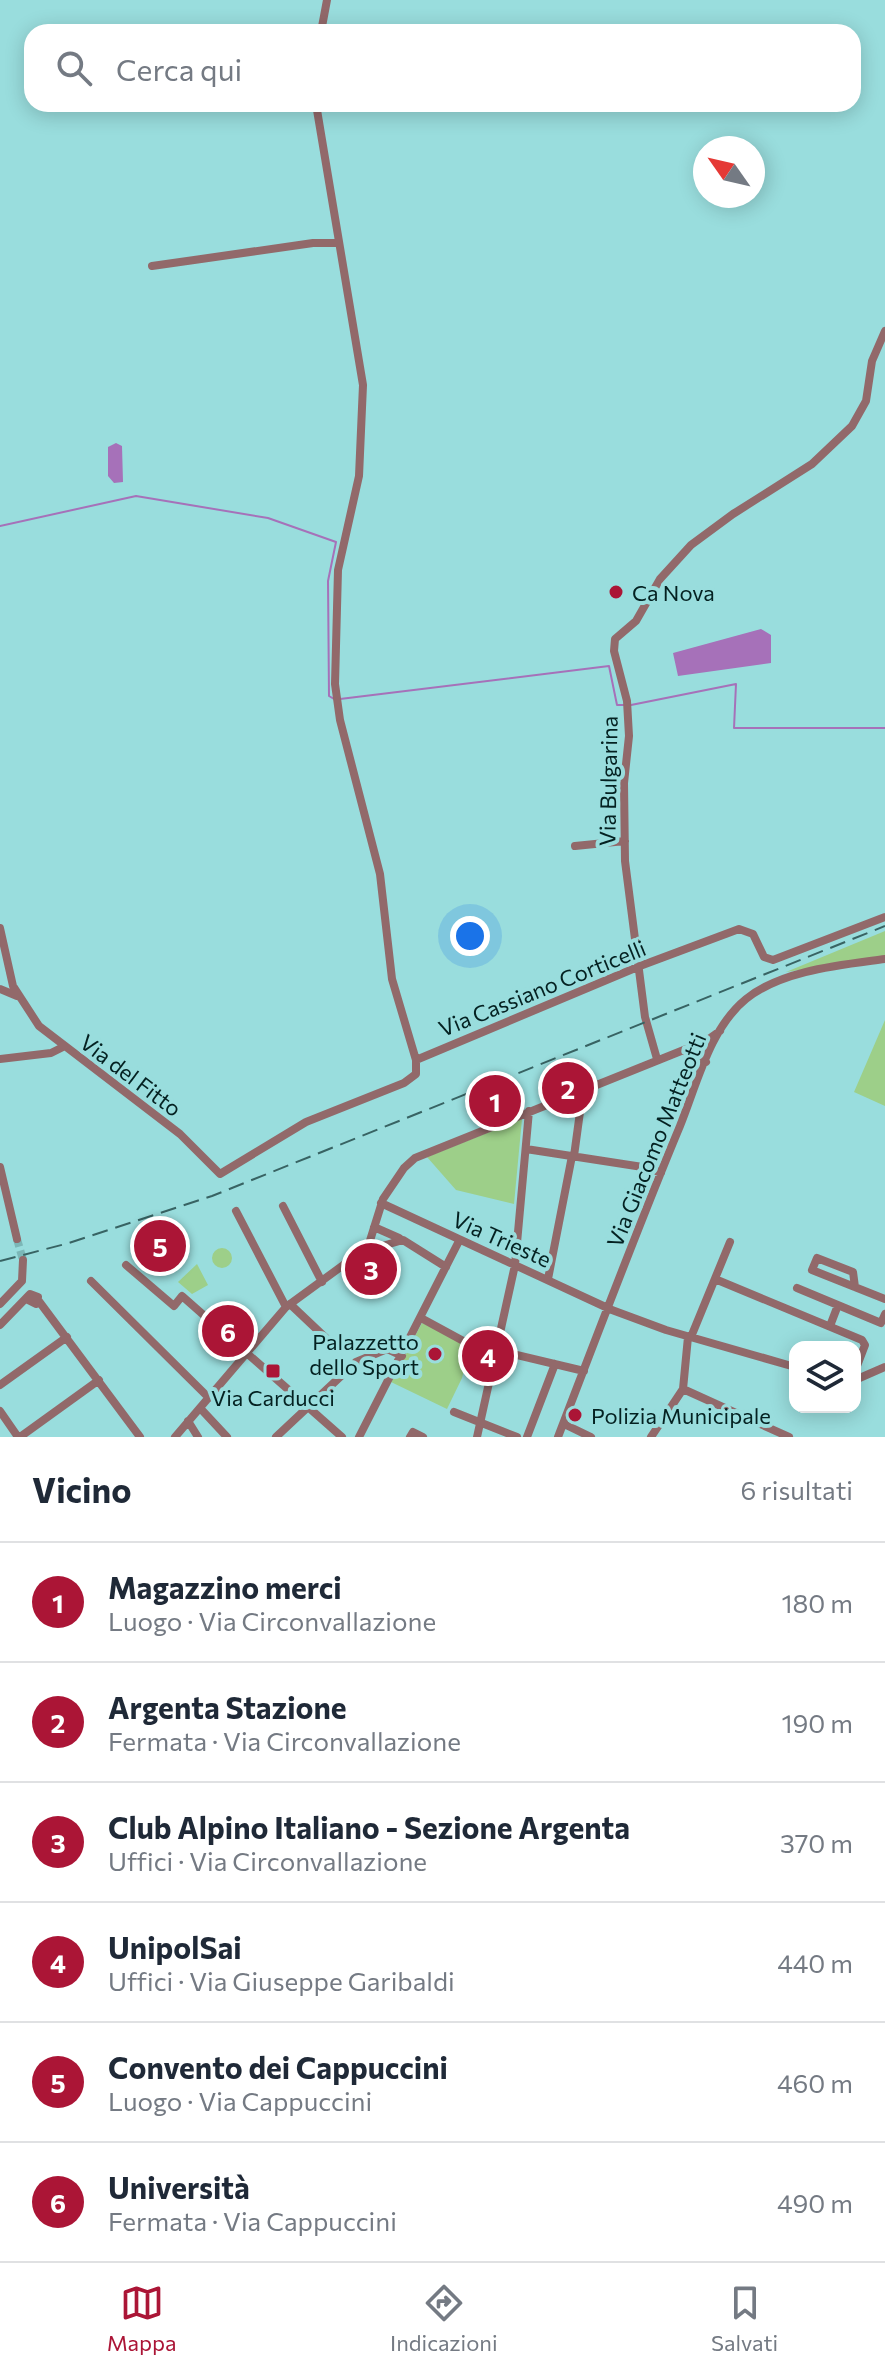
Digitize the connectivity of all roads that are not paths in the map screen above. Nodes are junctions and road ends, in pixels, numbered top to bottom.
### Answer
1 (327, 0) edge
2 (322, 24) edge
3 (317, 112) edge
4 (338, 243) junction
5 (152, 266) dead end
6 (885, 331) edge
7 (625, 841) junction
8 (575, 846) dead end
9 (885, 917) edge
10 (0, 928) edge
11 (885, 959) edge
12 (640, 966) junction
13 (0, 976) edge
14 (11, 981) junction
15 (1, 989) edge
16 (20, 999) junction
17 (720, 1031) junction
18 (63, 1047) junction
19 (668, 1055) junction
20 (0, 1059) edge
21 (657, 1059) junction
22 (416, 1060) junction
23 (706, 1062) junction
24 (583, 1090) junction
25 (529, 1111) junction
26 (526, 1149) junction
27 (573, 1156) junction
28 (0, 1167) edge
29 (661, 1173) junction
30 (224, 1174) joint
31 (381, 1203) junction
32 (283, 1206) dead end
33 (236, 1211) dead end
34 (374, 1227) junction
35 (17, 1239) tunnel mouth
36 (403, 1240) junction
37 (459, 1241) junction
38 (730, 1242) dead end
39 (364, 1251) junction
40 (23, 1260) tunnel mouth
41 (126, 1265) dead end
42 (515, 1265) junction
43 (446, 1267) junction
44 (548, 1279) junction
45 (715, 1279) junction
46 (91, 1281) dead end
47 (322, 1282) junction
48 (855, 1287) junction
49 (797, 1288) dead end
50 (885, 1299) edge
51 (0, 1304) edge
52 (838, 1305) junction
53 (288, 1306) junction
54 (608, 1308) junction
55 (885, 1314) edge
56 (421, 1318) junction
57 (0, 1325) edge
58 (830, 1326) junction
59 (67, 1337) junction
60 (689, 1337) junction
61 (328, 1340) dead end
62 (497, 1350) junction
63 (861, 1351) edge
64 (248, 1352) junction
65 (403, 1354) junction
66 (555, 1364) junction
67 (789, 1365) edge
68 (885, 1367) edge
69 (584, 1371) junction
70 (861, 1377) edge
71 (99, 1380) junction
72 (0, 1385) edge
73 (683, 1389) junction
74 (209, 1398) junction
75 (307, 1405) junction
76 (200, 1408) junction
77 (0, 1411) edge
78 (454, 1412) dead end
79 (188, 1421) junction
80 (480, 1422) junction
81 (564, 1424) junction
82 (284, 1429) junction
83 (412, 1434) edge
84 (226, 1435) edge
85 (19, 1437) edge
86 (140, 1437) edge
87 (175, 1437) edge
88 (198, 1437) edge
89 (276, 1437) edge
90 (292, 1437) edge
91 (342, 1437) edge
92 (359, 1437) edge
93 (423, 1437) edge
94 (477, 1437) edge
95 (517, 1437) edge
96 (527, 1437) edge
97 (558, 1437) edge
98 (591, 1437) edge
99 (651, 1437) edge
100 (789, 1437) edge

1 - 2 street
3 - 4 street
4 - 5 street
4 - 22 street
6 - 7 street, Via Bulgarina
7 - 8 street
7 - 12 street, Via Bulgarina
9 - 12 street, Via Cassiano Corticelli
10 - 14 street, Via del Fitto
11 - 17 street, Via Giacomo Matteotti
12 - 21 street, Via Bulgarina
12 - 22 street, Via Cassiano Corticelli
13 - 14 street
14 - 16 street, Via del Fitto
15 - 16 street, Via del Fitto
16 - 18 street, Via del Fitto
17 - 19 street
17 - 23 street, Via Giacomo Matteotti
18 - 20 street
18 - 30 street, Via del Fitto
19 - 21 street
19 - 23 street
21 - 24 street
22 - 30 street, Via Cassiano Corticelli
23 - 29 street, Via Giacomo Matteotti
24 - 25 street
24 - 27 street
25 - 26 street
25 - 31 street
26 - 27 street
26 - 42 street
27 - 29 street
27 - 44 street
28 - 35 street
29 - 54 street, Via Giacomo Matteotti
31 - 34 street
31 - 37 street, Via Trieste
32 - 47 street
33 - 53 street
34 - 36 street
34 - 39 street
36 - 39 street
36 - 43 street
37 - 42 street, Via Trieste
37 - 43 street
38 - 45 street
39 - 47 street
40 - 51 street
41 - 64 street
42 - 44 street, Via Trieste
42 - 62 street
43 - 56 street
44 - 54 street, Via Trieste
45 - 58 street
45 - 60 street
46 - 74 street
47 - 53 street
48 - 48 street
48 - 50 street
49 - 52 street
52 - 55 street
52 - 58 street
53 - 61 street
53 - 64 street
54 - 60 street, Via Trieste
54 - 69 street, Via Giacomo Matteotti
56 - 62 street
56 - 65 street
57 - 59 street
58 - 63 street
59 - 71 street
59 - 72 street
60 - 67 street, Via Trieste
60 - 73 street
62 - 66 street
62 - 80 street
64 - 74 street
64 - 75 street
65 - 75 street
65 - 92 street
66 - 69 street
66 - 96 street
68 - 70 street
69 - 81 street, Via Giacomo Matteotti
71 - 85 street
71 - 86 street
73 - 99 street
73 - 100 street
74 - 76 street
75 - 82 street
75 - 91 street
76 - 79 street
76 - 84 street
77 - 85 street
78 - 80 street
79 - 87 street
79 - 88 street
80 - 94 street
80 - 95 street
81 - 97 street, Via Giacomo Matteotti
81 - 98 street
82 - 89 street
82 - 90 street
83 - 93 street

